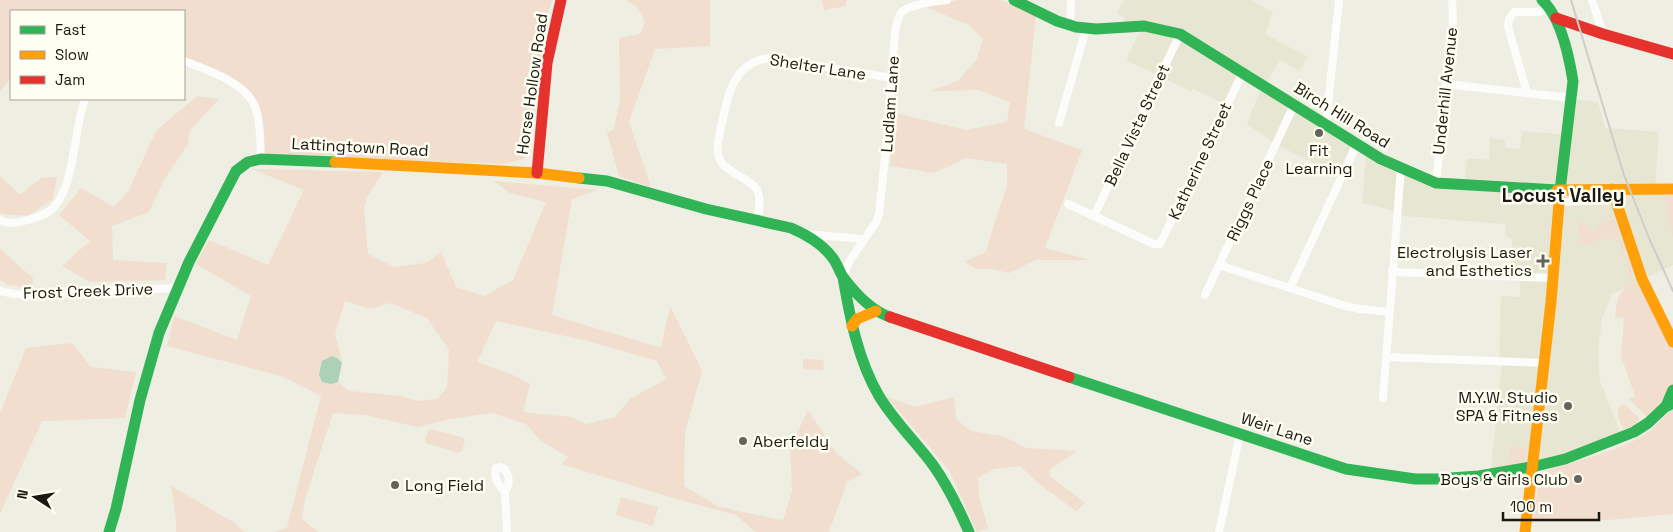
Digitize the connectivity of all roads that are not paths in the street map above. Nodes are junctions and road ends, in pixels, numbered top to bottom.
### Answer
1 (561, 0) edge
2 (947, 0) edge
3 (1014, 0) edge
4 (1071, 0) edge
5 (1339, 0) edge
6 (1452, 0) edge
7 (1592, 0) edge
8 (1546, 4) edge
9 (1556, 18) junction
10 (1070, 24) junction
11 (1086, 29) junction
12 (1180, 34) junction
13 (1604, 34) junction
14 (1673, 54) edge
15 (185, 61) edge
16 (1242, 72) junction
17 (892, 78) junction
18 (1446, 84) junction
19 (1527, 92) junction
20 (1571, 98) junction
21 (84, 100) edge
22 (1294, 105) junction
23 (1059, 123) dead end
24 (1326, 124) junction
25 (1357, 144) junction
26 (261, 160) junction
27 (1400, 168) junction
28 (537, 173) junction
29 (1436, 183) junction
30 (1673, 189) edge
31 (1560, 190) junction
32 (1614, 194) junction
33 (1560, 202) junction
34 (1068, 204) dead end
35 (1094, 216) junction
36 (0, 220) edge
37 (757, 221) junction
38 (803, 234) junction
39 (863, 239) junction
40 (1219, 265) junction
41 (1392, 272) junction
42 (843, 277) junction
43 (1554, 278) junction
44 (176, 288) junction
45 (1290, 288) junction
46 (0, 290) edge
47 (1205, 295) dead end
48 (876, 311) junction
49 (1389, 312) junction
50 (852, 326) junction
51 (1673, 342) edge
52 (1386, 357) junction
53 (1544, 363) junction
54 (1673, 390) edge
55 (1383, 398) dead end
56 (1670, 404) edge
57 (1240, 434) junction
58 (1532, 467) junction
59 (505, 492) dead end
60 (109, 532) edge
61 (507, 532) edge
62 (969, 532) edge
63 (1219, 532) edge
64 (1525, 532) edge

1 - 28 street, Horse Hollow Road
2 - 17 street, Ludlam Lane
3 - 10 street, Birch Hill Road
4 - 10 street
5 - 24 street
6 - 18 street, Underhill Avenue
7 - 13 street
8 - 9 street
8 - 19 street
9 - 13 street
9 - 20 street
10 - 11 street, Birch Hill Road
11 - 12 street, Birch Hill Road
11 - 23 street
12 - 16 street, Birch Hill Road
12 - 35 street, Bella Vista Street
13 - 14 street
15 - 26 street
16 - 22 street, Birch Hill Road
16 - 35 street, Katherine Street
17 - 37 street, Shelter Lane
17 - 39 street, Ludlam Lane
18 - 19 street
18 - 29 street, Underhill Avenue
19 - 20 street
20 - 31 street
21 - 36 street
22 - 24 street, Birch Hill Road
22 - 40 street, Riggs Place
24 - 25 street, Birch Hill Road
25 - 27 street, Birch Hill Road
25 - 45 street
26 - 28 street, Lattingtown Road
26 - 44 street, Lattingtown Road
27 - 29 street, Birch Hill Road
27 - 41 street
28 - 37 street, Lattingtown Road
29 - 31 street, Birch Hill Road
30 - 32 street, Birch Hill Road
31 - 32 street, Birch Hill Road
31 - 33 street
32 - 33 street, Birch Hill Road
32 - 51 street
33 - 43 street
34 - 35 street
37 - 38 street, Lattingtown Road
38 - 39 street
38 - 42 street, Lattingtown Road
39 - 42 street, Ludlam Lane
40 - 45 street
40 - 47 street, Riggs Place
41 - 43 street
41 - 49 street
42 - 48 street, Weir Lane
42 - 50 street
43 - 53 street
44 - 46 street, Frost Creek Drive
44 - 60 street, Lattingtown Road
45 - 49 street
48 - 50 street
48 - 57 street, Weir Lane
49 - 52 street
50 - 62 street
52 - 53 street
52 - 55 street
53 - 58 street
54 - 56 street, Weir Lane
56 - 58 street, Weir Lane
57 - 58 street, Weir Lane
57 - 63 street
58 - 64 street
59 - 61 street

